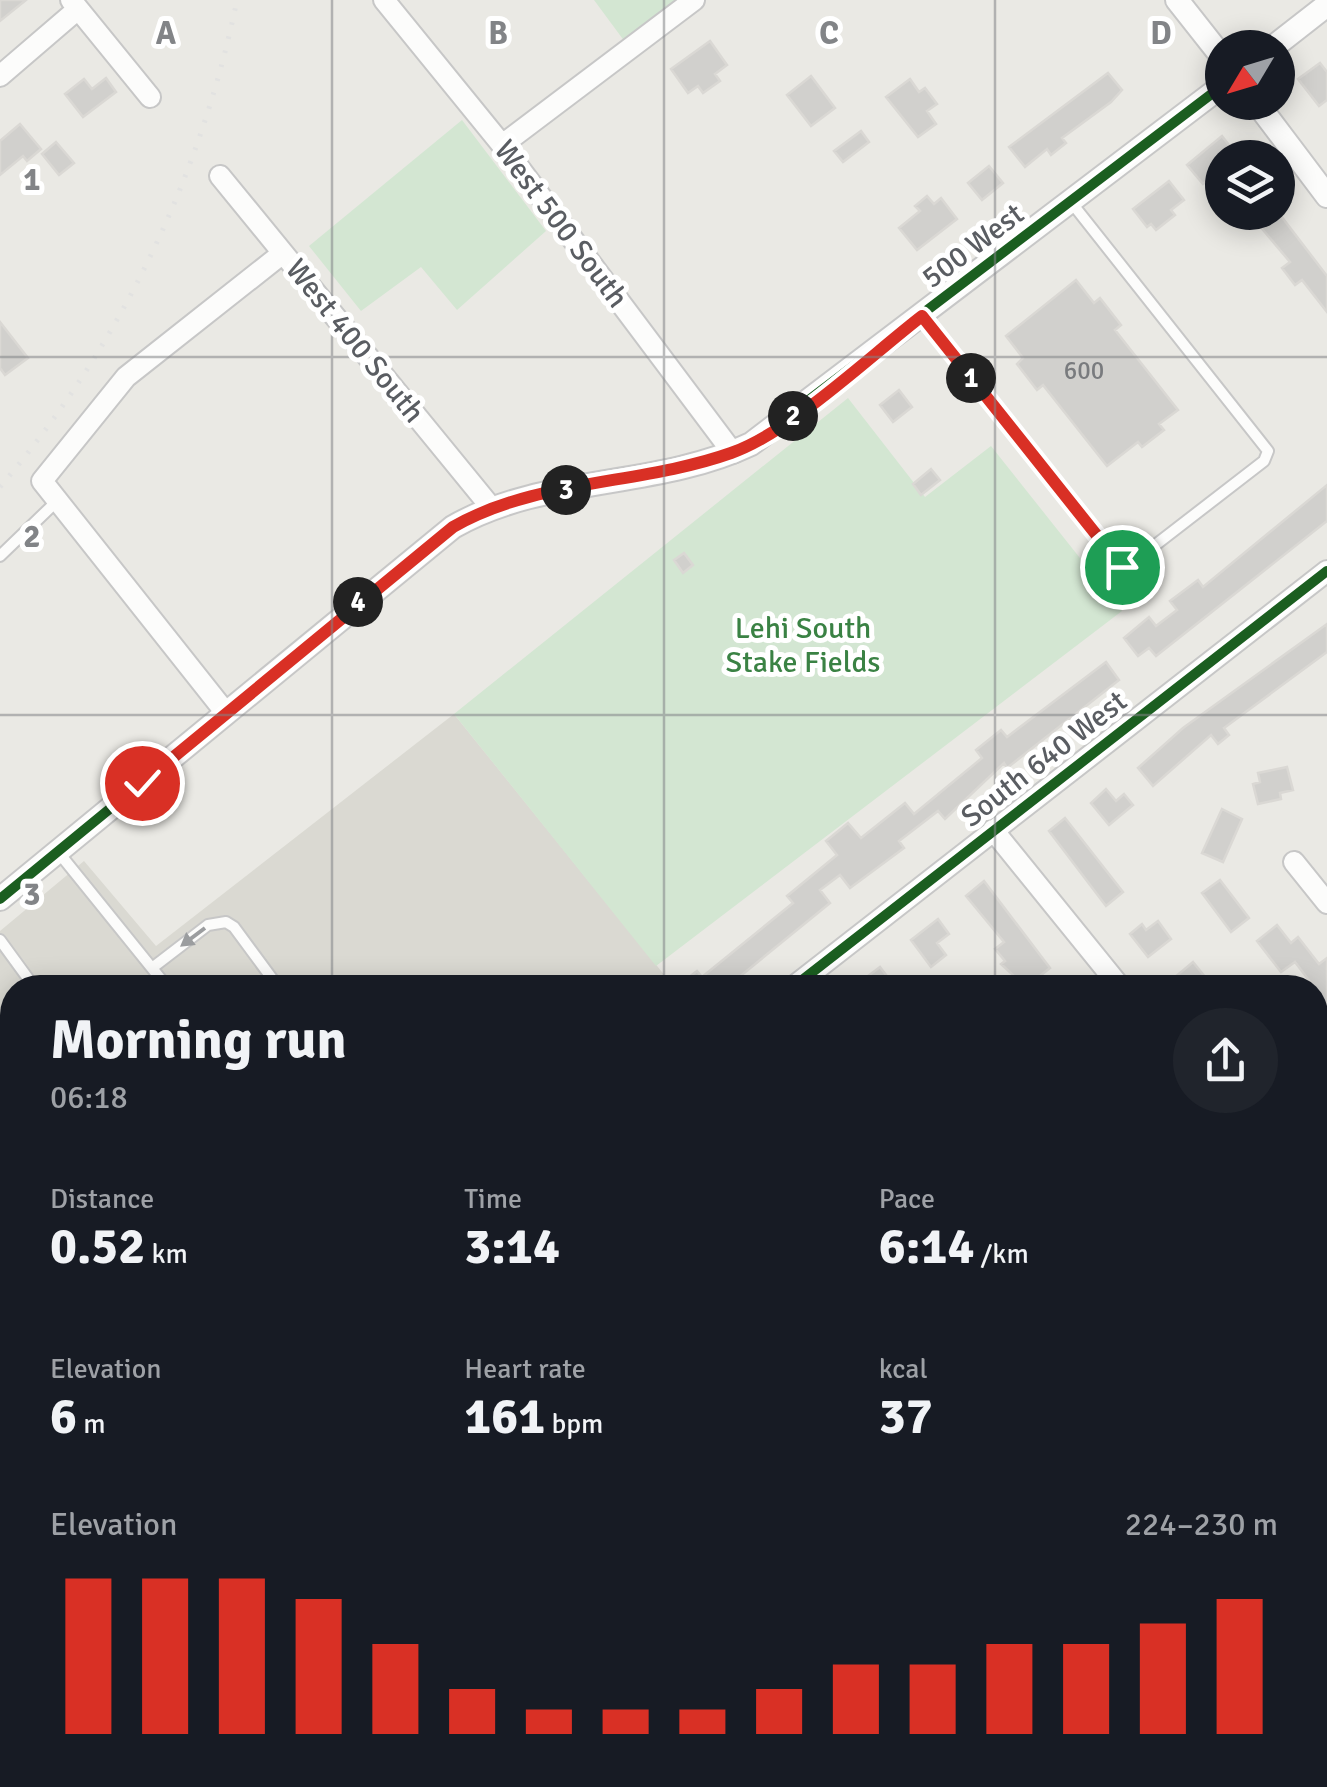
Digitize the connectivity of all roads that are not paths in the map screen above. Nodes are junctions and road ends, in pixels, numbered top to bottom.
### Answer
1 (384, 0) edge
2 (694, 0) edge
3 (1177, 0) edge
4 (74, 4) edge
5 (1327, 5) edge
6 (1295, 30) edge
7 (1205, 35) edge
8 (0, 76) edge
9 (150, 97) dead end
10 (1205, 99) edge
11 (1270, 120) edge
12 (502, 145) junction
13 (220, 176) dead end
14 (1327, 196) edge
15 (1071, 202) junction
16 (283, 253) junction
17 (922, 316) junction
18 (733, 452) junction
19 (56, 502) junction
20 (490, 506) junction
21 (0, 556) edge
22 (1327, 571) edge
23 (226, 714) junction
24 (993, 830) junction
25 (58, 852) junction
26 (1294, 862) dead end
27 (0, 899) edge
28 (1327, 903) edge
29 (0, 940) edge
30 (152, 968) junction
31 (26, 975) edge
32 (158, 975) edge
33 (269, 975) edge
34 (809, 975) edge
35 (1111, 975) edge

1 - 12 street, West 500 South
2 - 12 street
3 - 7 street
4 - 8 street
4 - 9 street
5 - 6 street
10 - 15 street, 500 West
11 - 14 street
12 - 18 street, West 500 South
13 - 16 street, West 400 South
15 - 17 street, 500 West
15 - 17 lane
16 - 19 street
16 - 20 street, West 400 South
17 - 18 street, 500 West
18 - 20 street, 500 West
19 - 21 lane
19 - 23 street
20 - 23 street, 500 West
22 - 24 street, South 640 West
23 - 25 street, 500 West
24 - 34 street, South 640 West
24 - 35 street
25 - 27 street, 500 West
25 - 30 lane
26 - 28 street
29 - 31 lane
30 - 32 lane
33 -> 30 lane

